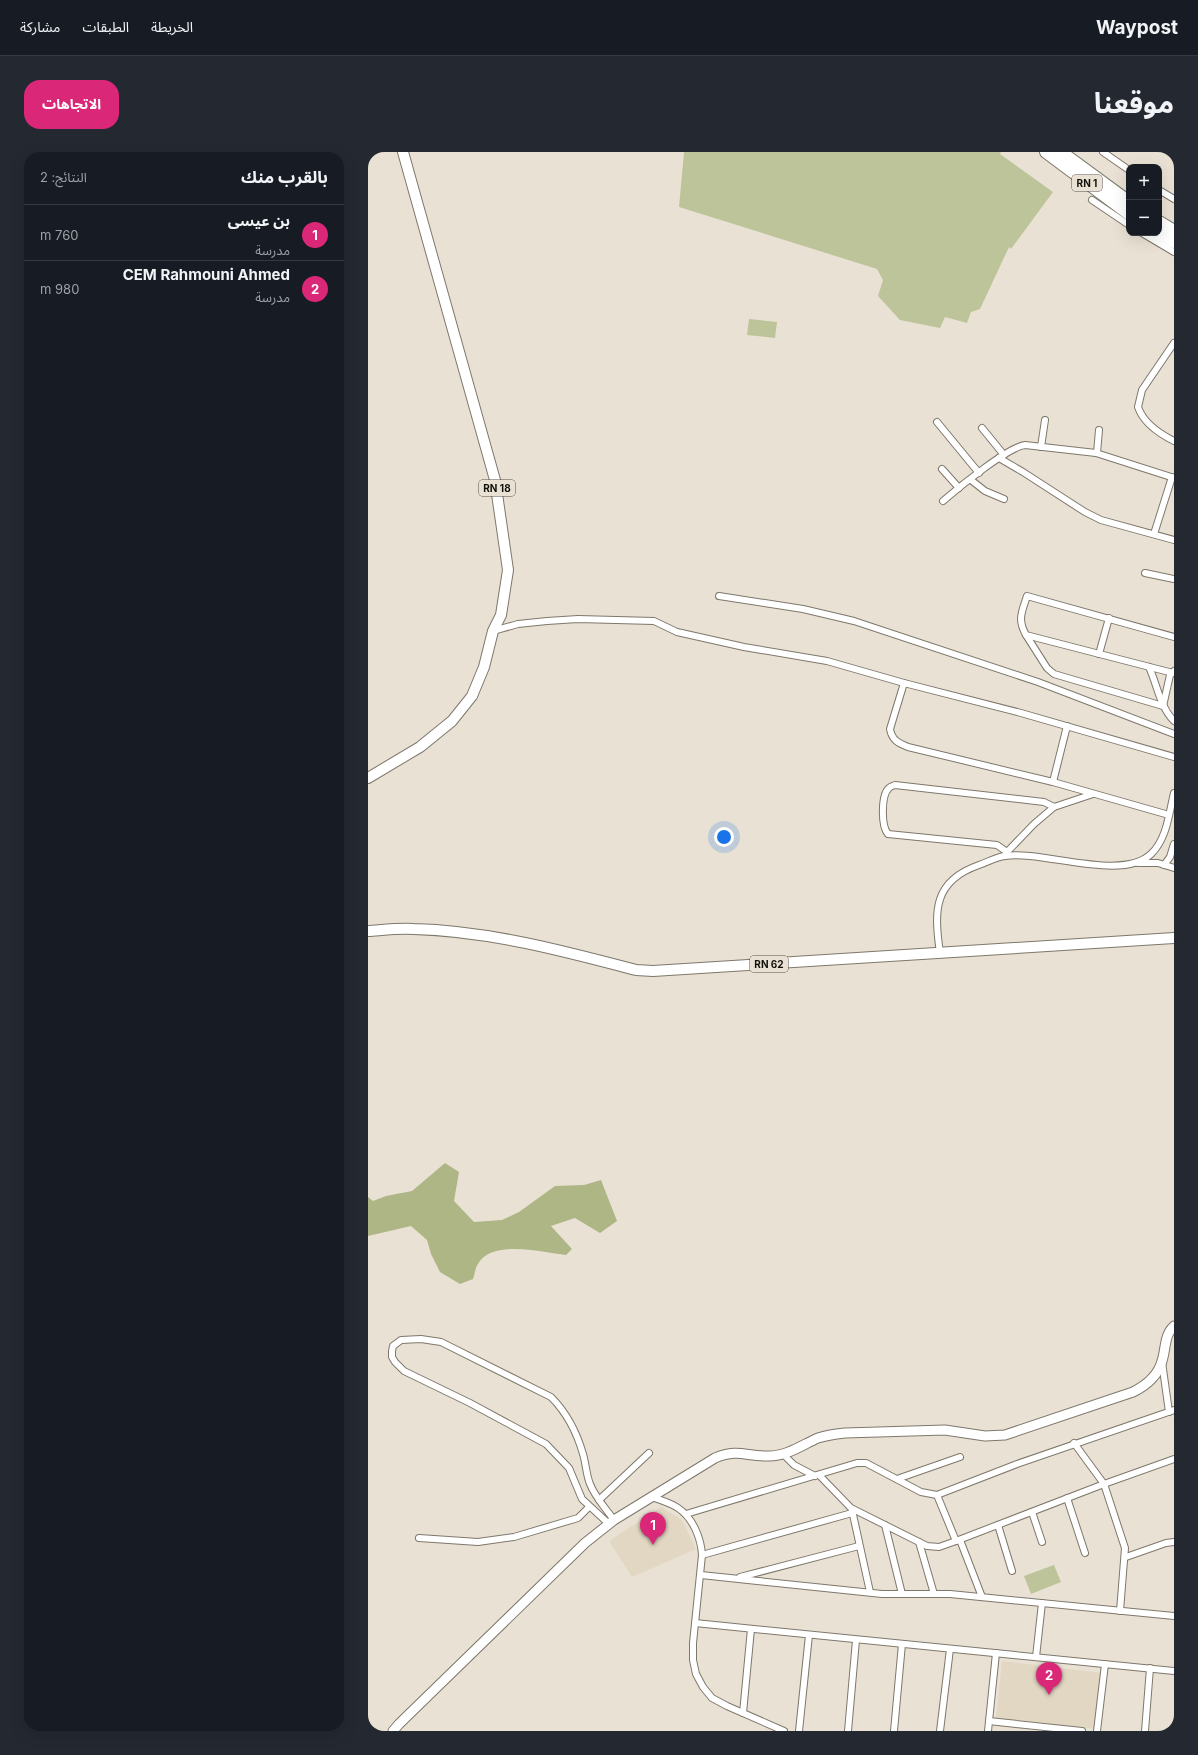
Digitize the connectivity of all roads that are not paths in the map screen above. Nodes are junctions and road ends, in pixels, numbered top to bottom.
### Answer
1 (403, 152) edge
2 (1046, 152) edge
3 (1061, 152) edge
4 (1103, 152) edge
5 (1126, 168) edge
6 (1162, 192) edge
7 (1174, 198) edge
8 (1092, 200) dead end
9 (1126, 200) edge
10 (1126, 212) edge
11 (1126, 223) edge
12 (1162, 224) edge
13 (1174, 231) edge
14 (1162, 235) edge
15 (1147, 236) edge
16 (1174, 242) edge
17 (1174, 252) edge
18 (1174, 343) edge
19 (1045, 420) dead end
20 (937, 422) dead end
21 (982, 428) dead end
22 (1099, 430) dead end
23 (1174, 441) edge
24 (1041, 447) junction
25 (1097, 453) junction
26 (1001, 456) junction
27 (942, 469) dead end
28 (979, 473) junction
29 (1173, 477) edge
30 (971, 480) junction
31 (959, 488) junction
32 (1004, 499) dead end
33 (943, 501) dead end
34 (1154, 534) junction
35 (1174, 540) edge
36 (1145, 573) dead end
37 (1174, 579) edge
38 (719, 596) dead end
39 (1109, 618) junction
40 (493, 631) junction
41 (1026, 635) junction
42 (1174, 637) edge
43 (1100, 654) junction
44 (1148, 667) junction
45 (1173, 672) edge
46 (904, 683) junction
47 (1163, 706) junction
48 (1174, 721) edge
49 (1067, 726) junction
50 (1174, 734) edge
51 (1174, 757) edge
52 (368, 778) edge
53 (1053, 782) junction
54 (1174, 792) edge
55 (1093, 794) junction
56 (1054, 807) junction
57 (1169, 815) junction
58 (1174, 844) edge
59 (1006, 854) junction
60 (1134, 863) junction
61 (1164, 865) junction
62 (1174, 868) edge
63 (368, 931) edge
64 (1174, 938) edge
65 (940, 953) junction
66 (1174, 1326) edge
67 (1162, 1361) junction
68 (1172, 1411) edge
69 (1074, 1443) junction
70 (649, 1453) dead end
71 (783, 1454) junction
72 (960, 1457) dead end
73 (1174, 1459) edge
74 (817, 1476) junction
75 (897, 1479) junction
76 (1104, 1484) junction
77 (937, 1495) junction
78 (652, 1497) junction
79 (1067, 1498) junction
80 (599, 1500) junction
81 (589, 1507) junction
82 (852, 1511) junction
83 (1032, 1512) junction
84 (686, 1514) junction
85 (612, 1522) junction
86 (885, 1525) junction
87 (998, 1525) junction
88 (419, 1538) dead end
89 (958, 1541) junction
90 (919, 1542) junction
91 (1042, 1542) dead end
92 (1174, 1542) edge
93 (859, 1546) junction
94 (1085, 1553) dead end
95 (702, 1555) junction
96 (1126, 1557) junction
97 (1012, 1571) dead end
98 (701, 1575) junction
99 (734, 1578) junction
100 (870, 1592) junction
101 (902, 1594) junction
102 (934, 1594) junction
103 (982, 1597) junction
104 (1042, 1603) junction
105 (1120, 1611) junction
106 (1174, 1616) edge
107 (695, 1623) junction
108 (751, 1629) junction
109 (809, 1635) junction
110 (856, 1640) junction
111 (902, 1644) junction
112 (950, 1649) junction
113 (996, 1653) junction
114 (1036, 1657) junction
115 (1105, 1664) junction
116 (1150, 1668) junction
117 (1174, 1671) edge
118 (743, 1713) junction
119 (989, 1721) junction
120 (393, 1731) edge
121 (784, 1731) edge
122 (799, 1731) edge
123 (848, 1731) edge
124 (894, 1731) edge
125 (940, 1731) edge
126 (988, 1731) edge
127 (1082, 1731) edge
128 (1098, 1731) edge
129 (1145, 1731) edge

1 - 40 main road, RN 18
2 - 10 highway, RN 1
3 - 9 highway, RN 1
4 - 5 street
6 - 7 street
8 - 11 street
12 - 13 highway
14 - 16 highway
15 - 17 street
18 - 23 street
19 - 24 street
20 - 28 street
21 - 26 street
22 - 25 street
24 - 25 street
24 - 26 street
25 - 29 street
26 - 28 street
26 - 34 street
27 - 31 street
28 - 30 street
29 - 34 street
30 - 31 street
30 - 32 street
31 - 33 street
34 - 35 street
36 - 37 street
38 - 50 street
39 - 41 street
39 - 42 street
39 - 43 street
40 - 46 street
40 - 52 main road, RN 18
41 - 43 street
41 - 47 street
43 - 44 street
44 - 45 street
44 - 47 street
45 - 47 street
46 - 49 street
46 - 53 street
47 - 48 street
49 - 51 street
49 - 53 street
53 - 55 street
54 - 57 street
55 - 56 street
55 - 57 street
56 - 59 street
56 - 59 street
57 - 60 street
58 - 61 street
59 - 60 street
59 - 65 street
60 - 61 street
61 - 62 street
63 - 65 main road, RN 62
64 - 65 main road, RN 62
66 - 67 street
67 - 68 street
67 - 71 street
68 - 69 street
69 - 76 street
69 - 77 street
70 - 80 street
71 - 74 street
71 - 78 street
72 - 75 street
73 - 76 street
74 - 75 street
74 - 82 street
74 - 84 street
75 - 77 street
76 - 79 street
76 - 96 street
77 - 89 street
78 - 84 street
78 - 85 street
79 - 83 street
79 - 94 street
80 - 81 street
80 - 85 street
81 - 85 street
81 - 88 street
82 - 86 street
82 - 93 street
82 - 95 street
83 - 87 street
83 - 91 street
84 - 95 street
85 - 120 street
86 - 90 street
86 - 101 street
87 - 89 street
87 - 97 street
89 - 90 street
89 - 103 street
90 - 102 street
92 - 96 street
93 - 99 street
93 - 100 street
95 - 98 street
96 - 105 street
98 - 99 street
98 - 107 street
99 - 100 street
100 - 101 street
101 - 102 street
102 - 103 street
103 - 104 street
104 - 105 street
104 - 114 street
105 - 106 street
107 - 108 street
107 - 118 street
108 - 109 street
108 - 118 street
109 - 110 street
109 - 122 street
110 - 111 street
110 - 123 street
111 - 112 street
111 - 124 street
112 - 113 street
112 - 125 street
113 - 114 street
113 - 119 street
114 - 115 street
115 - 116 street
115 - 128 street
116 - 117 street
116 - 129 street
118 - 121 street
119 - 126 street
119 - 127 street

